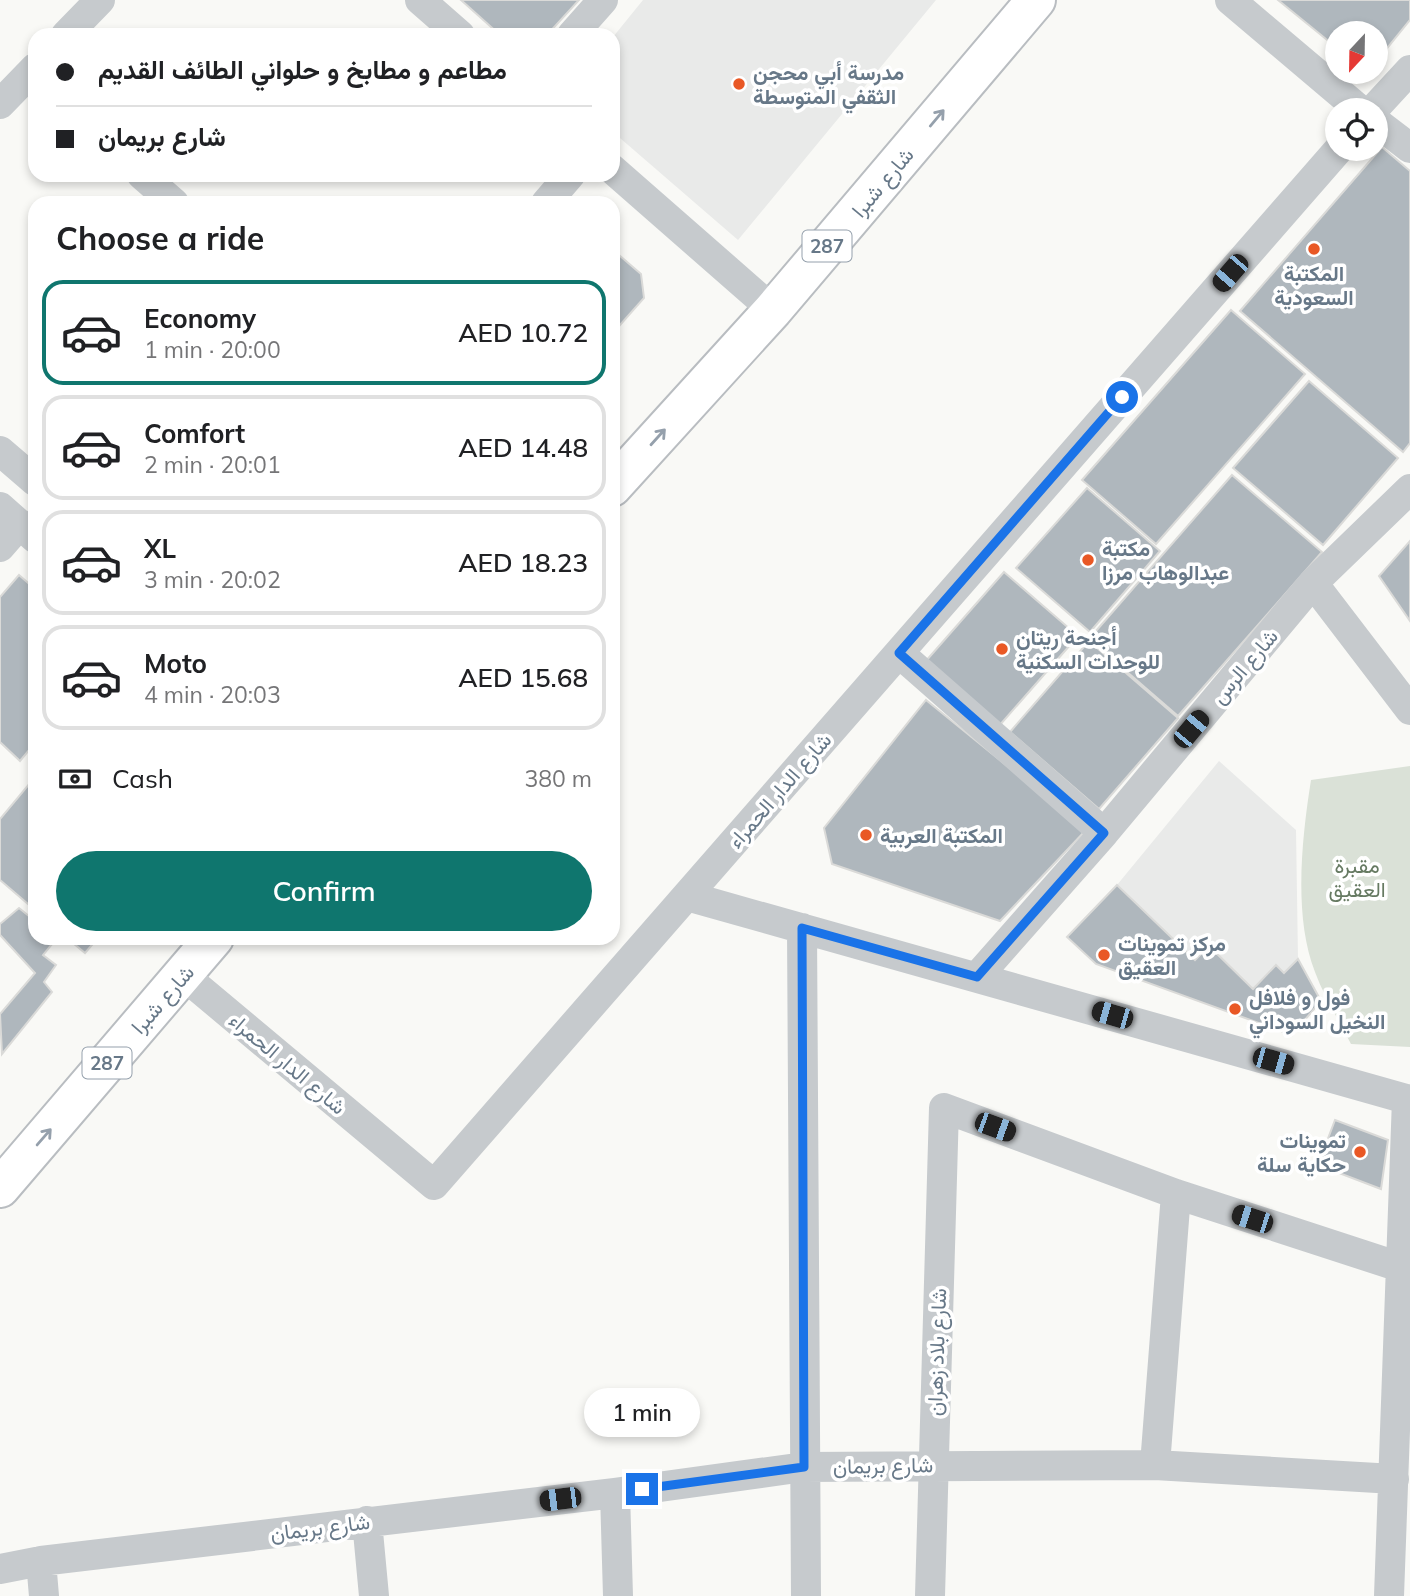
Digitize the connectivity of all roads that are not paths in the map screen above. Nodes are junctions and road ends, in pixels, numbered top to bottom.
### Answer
1 (100, 0) edge
2 (420, 0) edge
3 (603, 0) edge
4 (1036, 0) edge
5 (1230, 0) edge
6 (73, 28) edge
7 (452, 28) edge
8 (578, 28) edge
9 (1410, 70) edge
10 (28, 79) edge
11 (1346, 98) edge
12 (1384, 98) edge
13 (0, 104) edge
14 (1388, 131) edge
15 (1410, 148) edge
16 (1329, 161) edge
17 (620, 176) edge
18 (150, 182) edge
19 (564, 182) edge
20 (166, 196) edge
21 (551, 196) edge
22 (773, 310) junction
23 (0, 451) edge
24 (28, 475) edge
25 (620, 478) edge
26 (1410, 489) edge
27 (18, 523) edge
28 (0, 547) edge
29 (1313, 583) junction
30 (899, 653) junction
31 (1410, 710) edge
32 (1104, 833) junction
33 (687, 896) junction
34 (802, 928) junction
35 (208, 945) edge
36 (183, 975) junction
37 (977, 977) junction
38 (1409, 1100) edge
39 (0, 1188) edge
40 (1176, 1194) junction
41 (1403, 1268) junction
42 (933, 1464) junction
43 (1155, 1465) junction
44 (804, 1467) junction
45 (1394, 1479) junction
46 (615, 1493) junction
47 (367, 1521) junction
48 (41, 1561) junction
49 (0, 1569) edge
50 (44, 1596) edge
51 (374, 1596) edge
52 (618, 1596) edge
53 (806, 1596) edge
54 (930, 1596) edge
55 (1389, 1596) edge

1 - 6 street
2 - 7 street
3 - 8 street
22 -> 4 main road, شارع شبرا / 287
5 - 11 street
9 - 12 street
10 - 13 street
14 - 15 street
16 - 30 street, شارع الدار الحمراء
17 - 22 street
18 - 20 street
19 - 21 street
25 -> 22 main road, شارع شبرا / 287
23 - 24 street
26 - 29 street, شارع الرس
27 - 28 street
29 - 31 street
29 - 32 street, شارع الرس
30 - 32 street
30 - 33 street, شارع الدار الحمراء
32 - 37 street, شارع الرس
33 - 34 street
33 - 36 street, شارع الدار الحمراء
34 - 37 street
34 - 44 street
35 - 36 main road, شارع شبرا / 287
39 -> 36 main road, شارع شبرا / 287
37 - 38 street
38 - 41 street
40 - 41 street
40 - 42 street, شارع بلاد زهران
40 - 43 street
41 - 45 street
42 - 43 street, شارع بريمان
42 - 44 street, شارع بريمان
42 - 54 street, شارع بلاد زهران
43 - 45 street, شارع بريمان
44 - 46 street, شارع بريمان
44 - 53 street
45 - 55 street
46 - 47 street, شارع بريمان
46 - 52 street
47 - 48 street, شارع بريمان
47 - 51 street
48 - 49 street, شارع بريمان
48 - 50 street

